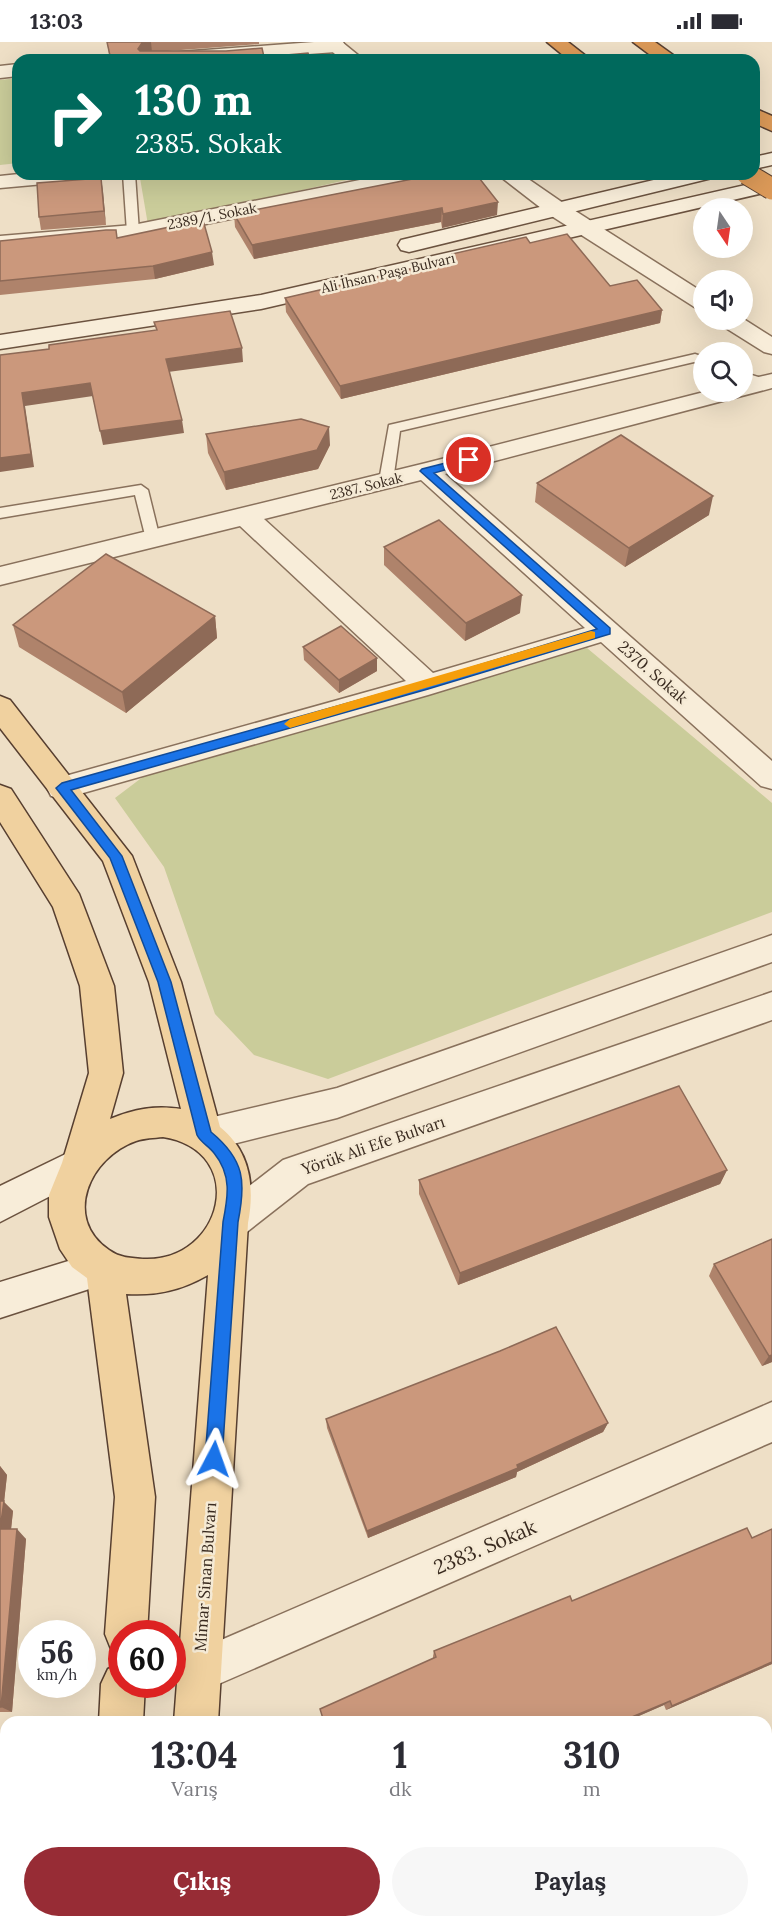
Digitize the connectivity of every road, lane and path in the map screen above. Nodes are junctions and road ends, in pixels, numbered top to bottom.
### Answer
1 (556, 42) edge
2 (642, 42) edge
3 (333, 44) edge
4 (220, 54) edge
5 (346, 54) edge
6 (573, 54) edge
7 (661, 54) edge
8 (22, 180) edge
9 (129, 180) edge
10 (391, 180) edge
11 (516, 180) edge
12 (680, 180) edge
13 (757, 180) edge
14 (0, 182) edge
15 (772, 184) edge
16 (772, 189) edge
17 (558, 210) junction
18 (586, 228) junction
19 (133, 232) junction
20 (0, 243) edge
21 (388, 250) dead end
22 (253, 282) dead end
23 (693, 296) edge
24 (0, 321) edge
25 (745, 330) edge
26 (0, 342) edge
27 (772, 347) edge
28 (693, 358) edge
29 (693, 402) edge
30 (426, 471) junction
31 (386, 481) junction
32 (0, 513) edge
33 (245, 516) junction
34 (153, 539) junction
35 (0, 576) edge
36 (606, 631) junction
37 (428, 685) junction
38 (0, 707) edge
39 (772, 778) edge
40 (62, 788) junction
41 (0, 797) edge
42 (772, 948) edge
43 (772, 1006) edge
44 (205, 1135) junction
45 (80, 1163) junction
46 (0, 1205) edge
47 (230, 1222) junction
48 (104, 1268) junction
49 (0, 1300) edge
50 (772, 1422) edge
51 (127, 1620) edge
52 (199, 1671) junction
53 (122, 1698) edge
54 (121, 1716) edge
55 (196, 1716) edge

1 - 6 highway
2 - 7 highway
3 - 4 street
3 - 5 street
8 - 14 street
9 - 19 lane
10 - 19 street, 2389/1. Sokak
11 - 17 street
12 - 17 street, Ali İhsan Paşa Bulvarı
13 - 16 highway, bridge
15 - 18 street, Ali İhsan Paşa Bulvarı
17 - 18 street
17 - 21 street, Ali İhsan Paşa Bulvarı
18 - 23 street
18 - 26 street, Ali İhsan Paşa Bulvarı
19 - 20 street, 2389/1. Sokak
22 - 24 street
25 - 27 street
28 - 31 lane
29 - 30 street, 2387. Sokak
30 - 31 street, 2387. Sokak
30 - 36 street, 2370. Sokak
31 - 33 street, 2387. Sokak
32 - 34 lane
33 - 34 street, 2387. Sokak
33 - 37 street
34 - 35 street, 2387. Sokak
36 - 37 street
36 - 39 street, 2370. Sokak
37 - 40 street
38 - 40 main road, Mimar Sinan Bulvarı
40 - 44 main road, Mimar Sinan Bulvarı
41 - 45 main road
42 - 44 street
43 - 47 street, Yörük Ali Efe Bulvarı
44 - 45 main road
44 - 47 main road, Mimar Sinan Bulvarı
45 - 46 street
45 - 48 main road
47 - 48 main road, Yörük Ali Efe Bulvarı
47 - 52 main road, Mimar Sinan Bulvarı
48 - 49 street
48 - 51 main road
50 - 52 street, 2383. Sokak
52 - 55 main road, Mimar Sinan Bulvarı
53 - 54 main road

